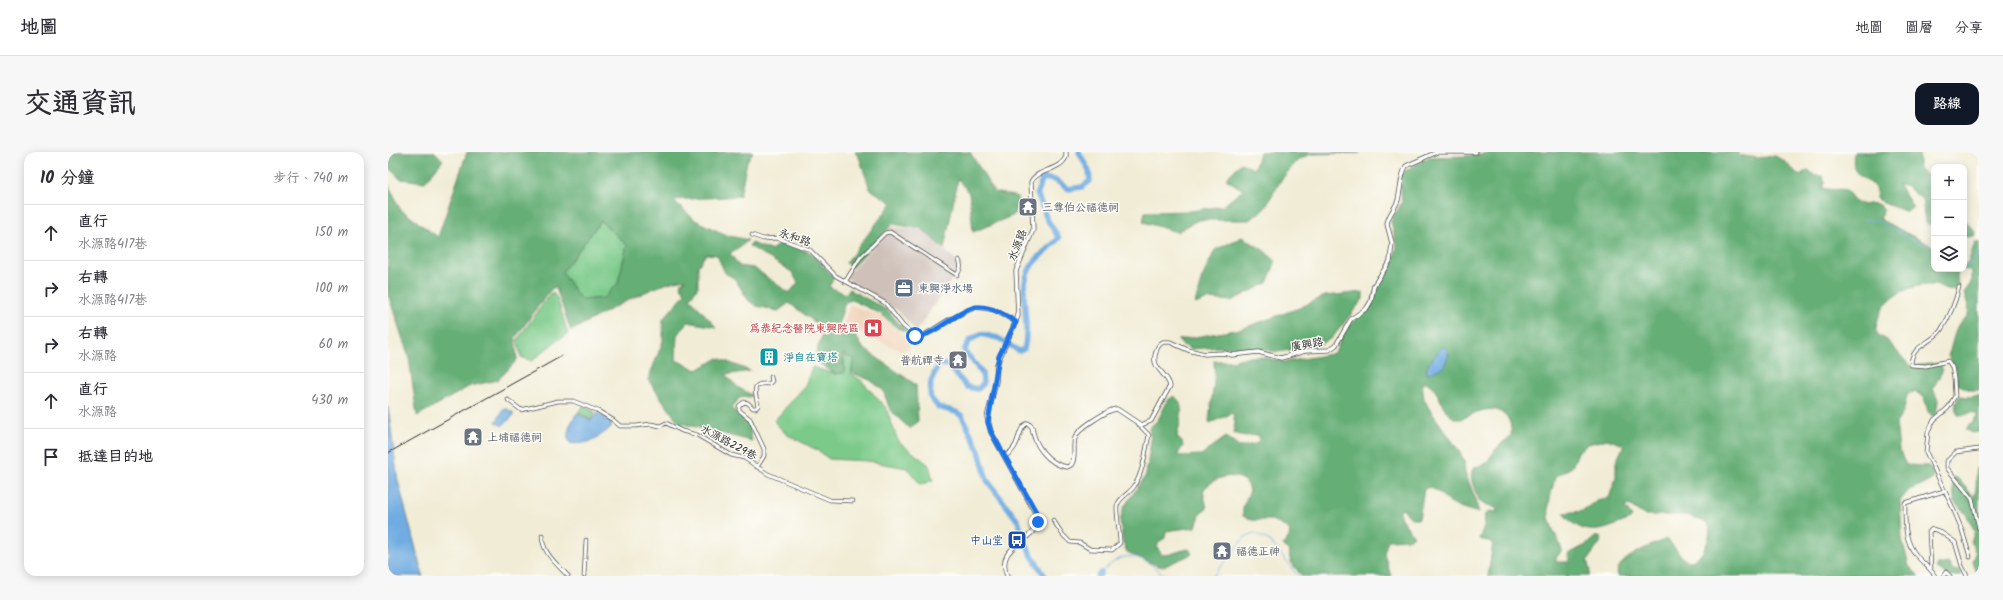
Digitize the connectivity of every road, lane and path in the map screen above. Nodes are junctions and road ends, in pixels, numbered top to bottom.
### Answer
1 (1066, 152) edge
2 (1476, 152) edge
3 (752, 234) dead end
4 (959, 260) dead end
5 (845, 282) junction
6 (1959, 287) dead end
7 (1016, 322) junction
8 (771, 377) dead end
9 (508, 400) dead end
10 (1137, 424) junction
11 (1979, 450) edge
12 (1005, 456) junction
13 (757, 467) junction
14 (1944, 491) junction
15 (853, 501) dead end
16 (1053, 520) dead end
17 (1979, 528) edge
18 (542, 535) dead end
19 (586, 540) dead end
20 (1970, 557) dead end
21 (1930, 568) junction
22 (568, 576) edge
23 (584, 576) edge
24 (1007, 576) edge
25 (1935, 576) edge
26 (1943, 576) edge
27 (1950, 576) edge
28 (1967, 576) edge

1 - 7 street, 水源路
2 - 10 street, 廣興路
3 - 5 street, 永和路
4 - 5 street
5 - 7 street, 永和路
6 - 14 street
7 - 12 street, 水源路
8 - 13 street
9 - 13 street, 水源路229巷
10 - 12 street
10 - 16 street
11 - 17 street
12 - 24 street
13 - 15 street, 水源路229巷
14 - 20 street
14 - 21 street
18 - 22 street
19 - 23 street
21 - 25 street
21 - 28 street
26 - 27 street

